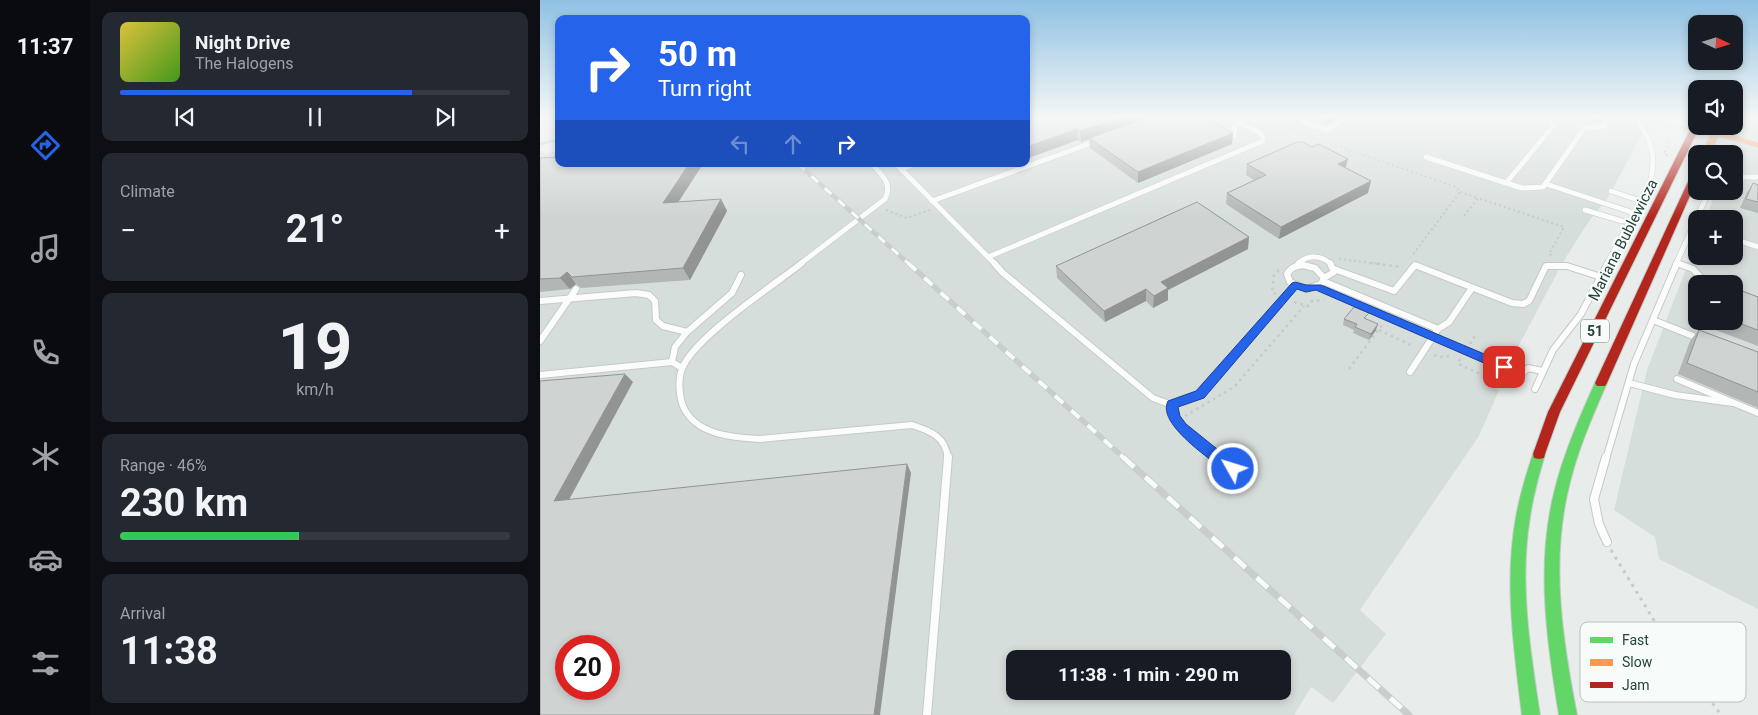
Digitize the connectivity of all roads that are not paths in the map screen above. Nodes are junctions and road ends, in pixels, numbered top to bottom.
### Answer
1 (1071, 150) edge
2 (1241, 150) edge
3 (1533, 150) edge
4 (1569, 150) edge
5 (1653, 150) edge
6 (1684, 150) edge
7 (1426, 157) dead end
8 (1030, 165) edge
9 (874, 167) edge
10 (907, 167) edge
11 (1026, 167) edge
12 (901, 169) joint
13 (1743, 177) edge
14 (1758, 177) edge
15 (1506, 182) junction
16 (1546, 184) junction
17 (1688, 191) edge
18 (1611, 192) dead end
19 (1641, 201) junction
20 (932, 202) junction
21 (1585, 210) dead end
22 (1634, 214) junction
23 (1622, 222) dead end
24 (1688, 239) edge
25 (1743, 242) edge
26 (1758, 247) edge
27 (988, 257) junction
28 (1677, 263) junction
29 (1297, 266) junction
30 (1334, 269) junction
31 (741, 275) dead end
32 (1698, 275) edge
33 (1601, 277) junction
34 (1324, 280) junction
35 (1295, 286) junction
36 (1317, 287) junction
37 (1472, 288) junction
38 (576, 289) edge
39 (570, 298) junction
40 (540, 301) edge
41 (1653, 320) junction
42 (1438, 329) junction
43 (686, 332) junction
44 (1693, 336) dead end
45 (1432, 337) junction
46 (540, 341) edge
47 (672, 362) junction
48 (682, 368) junction
49 (1542, 371) junction
50 (1410, 372) dead end
51 (540, 375) edge
52 (1677, 379) dead end
53 (1629, 383) junction
54 (1535, 389) dead end
55 (1733, 403) junction
56 (1172, 405) junction
57 (1758, 413) edge
58 (1246, 480) dead end
59 (1607, 542) road end
60 (927, 715) edge
61 (1531, 715) edge
62 (1568, 715) edge

1 - 8 lane
2 - 27 lane
3 - 15 lane
4 - 16 lane
5 - 19 lane
6 - 61 main road, Mariana Bublewicza / 51
7 - 15 lane
9 - 48 lane
10 - 12 lane
11 - 20 lane
12 - 20 lane
13 - 14 lane
15 - 16 lane
16 - 22 lane
17 - 62 main road, 51
18 - 19 lane
19 - 22 lane
20 - 27 lane
21 - 23 lane
22 - 33 lane
24 - 28 lane
25 - 26 lane
27 - 56 lane
28 - 32 lane
28 - 41 lane
29 - 30 lane
29 - 34 lane
29 - 35 lane
30 - 34 lane
30 - 37 lane
31 - 43 lane
33 - 37 lane
33 - 49 lane
34 - 36 lane
34 - 42 lane
35 - 36 lane
35 - 56 lane
36 - 45 lane
37 - 42 lane
38 - 39 lane
39 - 40 lane
39 - 43 lane
39 - 46 lane
41 - 44 lane
41 - 53 lane
42 - 45 lane
43 - 47 lane
45 - 49 lane
45 - 50 lane
47 - 48 lane
47 - 51 lane
48 - 60 lane
49 - 54 lane
52 - 55 lane
53 - 55 lane
53 - 59 lane
55 - 57 lane
56 - 58 lane

